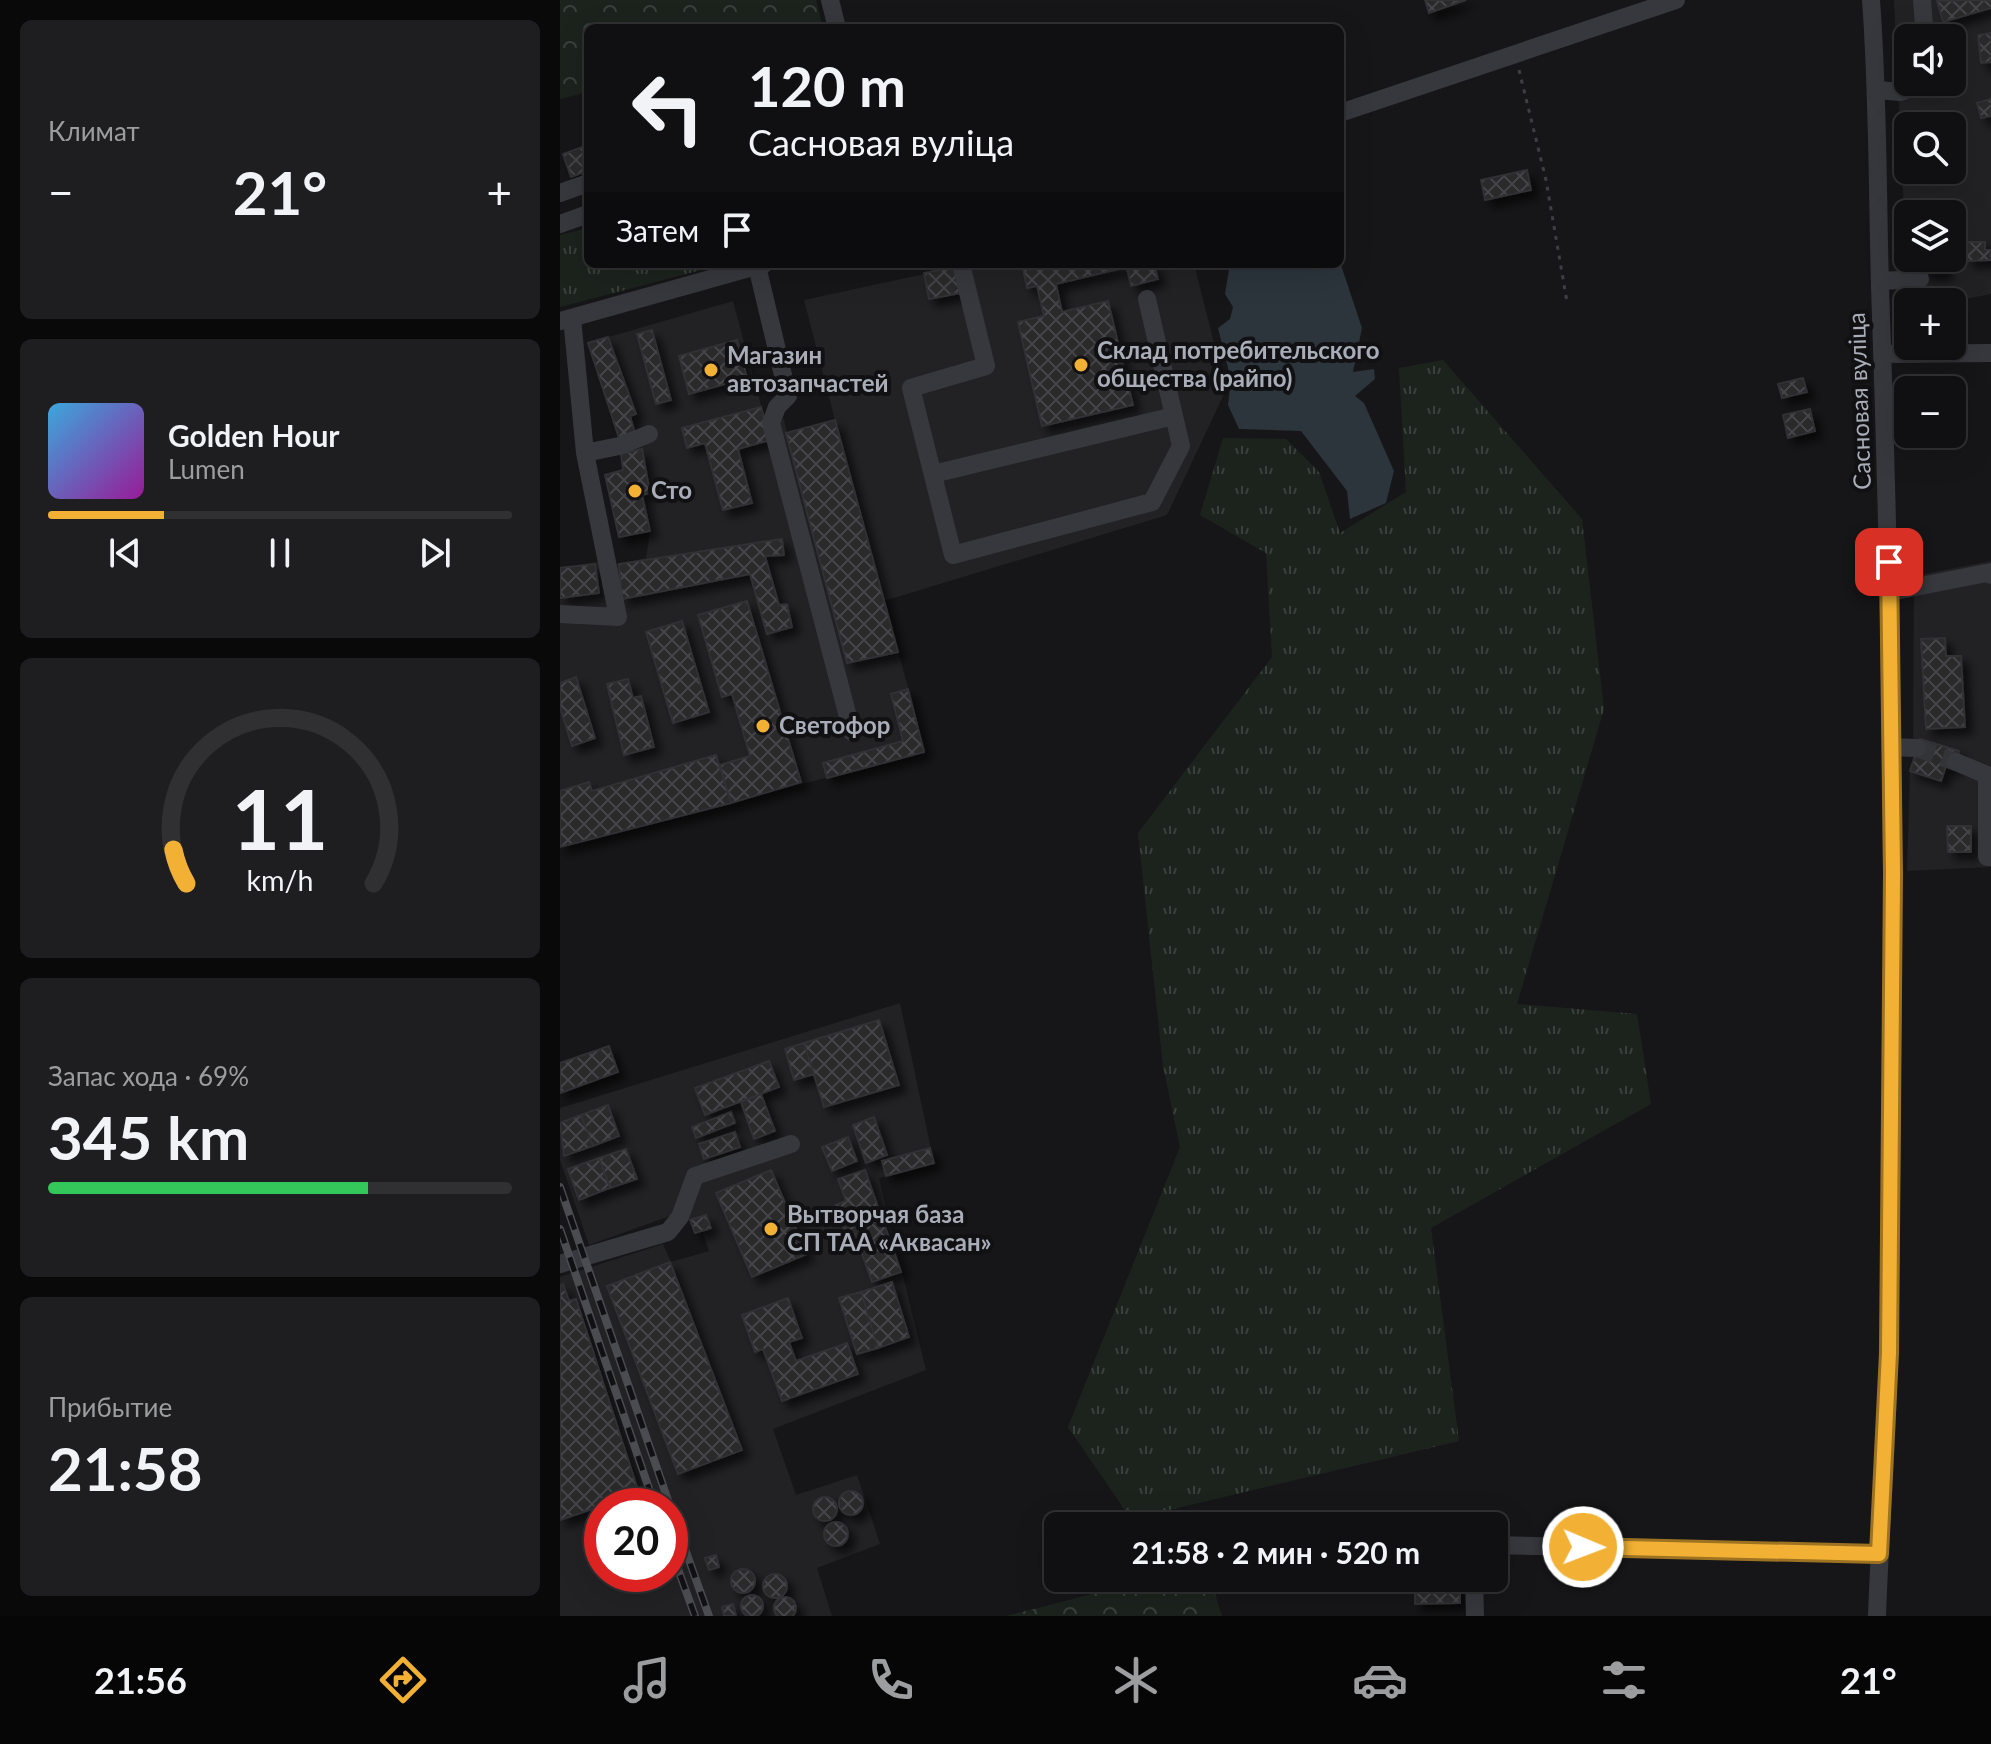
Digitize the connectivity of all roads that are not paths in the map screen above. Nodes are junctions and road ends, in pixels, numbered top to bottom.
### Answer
1 (830, 0) edge
2 (1676, 0) edge
3 (1871, 0) edge
4 (1922, 0) edge
5 (836, 24) edge
6 (1924, 24) edge
7 (1878, 90) junction
8 (1894, 91) edge
9 (1344, 112) edge
10 (584, 184) edge
11 (560, 193) edge
12 (584, 215) edge
13 (560, 224) edge
14 (749, 268) edge
15 (761, 268) edge
16 (962, 268) edge
17 (1920, 279) dead end
18 (1880, 281) junction
19 (1147, 299) dead end
20 (566, 320) edge
21 (1991, 353) edge
22 (1882, 354) junction
23 (1174, 416) junction
24 (649, 434) dead end
25 (585, 453) junction
26 (933, 474) junction
27 (1991, 575) edge
28 (1890, 592) junction
29 (560, 614) edge
30 (852, 732) dead end
31 (1892, 747) junction
32 (1917, 748) tunnel mouth
33 (1956, 762) tunnel mouth
34 (1991, 857) edge
35 (791, 1144) dead end
36 (560, 1264) edge
37 (1508, 1545) edge
38 (1879, 1554) junction
39 (1474, 1592) edge
40 (1475, 1616) edge
41 (1877, 1616) edge

1 - 5 street
2 - 9 street
3 - 7 street, Сасновая вуліца
4 - 6 street
7 - 8 street
7 - 18 street, Сасновая вуліца
10 - 11 street
12 - 13 street
14 - 20 street
15 - 30 street
16 - 26 street
17 - 18 street
18 - 22 street, Сасновая вуліца
19 - 23 street
20 - 25 street
21 - 22 street
22 - 28 street, Сасновая вуліца
23 - 26 street
23 - 26 street
24 - 25 street
25 - 29 street
27 - 28 street
28 - 31 street, Сасновая вуліца
31 - 32 street
31 - 38 street, Сасновая вуліца
33 - 34 street
35 - 36 street
37 - 38 street
38 - 41 street, Сасновая вуліца
39 - 40 street

